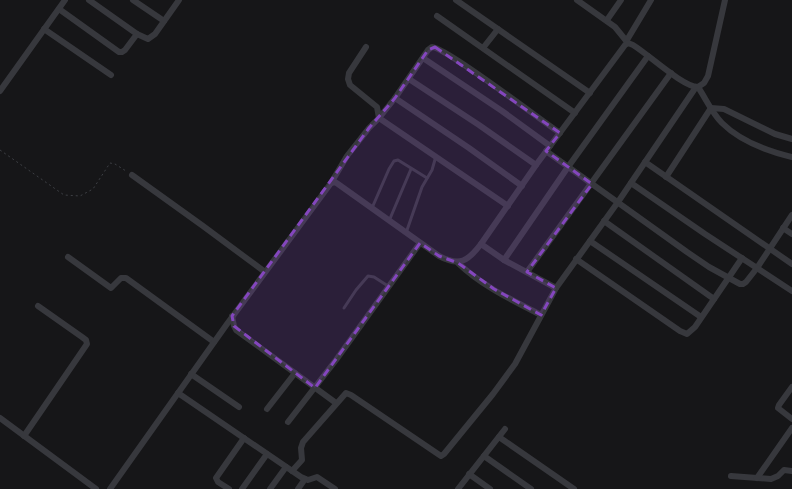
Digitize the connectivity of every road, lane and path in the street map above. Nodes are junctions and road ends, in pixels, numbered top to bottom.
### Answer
1 (65, 0) edge
2 (89, 0) edge
3 (133, 0) edge
4 (179, 0) edge
5 (456, 0) edge
6 (577, 0) edge
7 (591, 0) edge
8 (621, 0) edge
9 (651, 0) edge
10 (725, 0) edge
11 (586, 6) junction
12 (59, 9) junction
13 (437, 16) dead end
14 (607, 20) junction
15 (164, 21) junction
16 (44, 29) junction
17 (498, 29) junction
18 (138, 34) junction
19 (628, 41) junction
20 (366, 47) dead end
21 (483, 48) junction
22 (648, 56) junction
23 (423, 58) junction
24 (671, 73) junction
25 (111, 75) dead end
26 (409, 79) junction
27 (697, 87) junction
28 (0, 91) edge
29 (590, 92) junction
30 (395, 98) junction
31 (711, 108) junction
32 (574, 113) junction
33 (379, 118) junction
34 (560, 133) junction
35 (792, 139) edge
36 (548, 149) junction
37 (0, 150) edge
38 (436, 155) junction
39 (792, 157) edge
40 (645, 162) junction
41 (536, 165) junction
42 (568, 167) junction
43 (411, 168) junction
44 (132, 175) joint
45 (666, 177) junction
46 (427, 178) junction
47 (331, 183) junction
48 (632, 183) junction
49 (592, 184) junction
50 (522, 186) junction
51 (618, 202) junction
52 (508, 206) junction
53 (372, 208) junction
54 (792, 215) edge
55 (389, 220) junction
56 (604, 221) junction
57 (783, 228) junction
58 (406, 233) junction
59 (792, 234) edge
60 (590, 241) junction
61 (420, 243) junction
62 (481, 244) junction
63 (768, 249) junction
64 (68, 257) dead end
65 (742, 258) junction
66 (576, 259) junction
67 (504, 260) junction
68 (458, 263) junction
69 (792, 264) edge
70 (757, 268) junction
71 (265, 272) junction
72 (527, 272) junction
73 (729, 278) junction
74 (388, 286) junction
75 (556, 288) junction
76 (792, 291) edge
77 (714, 299) junction
78 (38, 306) dead end
79 (344, 308) dead end
80 (541, 315) junction
81 (232, 316) junction
82 (701, 318) junction
83 (214, 342) junction
84 (295, 373) junction
85 (191, 374) junction
86 (792, 387) edge
87 (315, 388) junction
88 (178, 392) junction
89 (336, 403) junction
90 (239, 407) dead end
91 (268, 409) dead end
92 (0, 418) edge
93 (792, 418) edge
94 (288, 422) dead end
95 (792, 428) edge
96 (505, 430) dead end
97 (24, 436) junction
98 (499, 437) junction
99 (244, 438) junction
100 (267, 454) junction
101 (484, 456) junction
102 (289, 469) junction
103 (792, 471) edge
104 (469, 474) junction
105 (731, 476) dead end
106 (757, 478) junction
107 (305, 479) junction
108 (327, 487) edge
109 (96, 489) edge
110 (110, 489) edge
111 (228, 489) edge
112 (242, 489) edge
113 (270, 489) edge
114 (298, 489) edge
115 (335, 489) edge
116 (458, 489) edge
117 (490, 489) edge
118 (531, 489) edge
119 (574, 489) edge

1 - 12 street
2 - 18 street
3 - 15 street
4 - 15 street
5 - 17 street
6 - 11 street
7 - 11 street
8 - 14 street
9 - 19 street
10 - 27 street
11 - 14 street
12 - 16 street
12 - 18 street
13 - 21 street
14 - 19 street
15 - 18 street
16 - 25 street
16 - 28 street
17 - 21 street
17 - 29 street
19 - 22 street
19 - 29 street
20 - 33 street
21 - 32 street
22 - 24 street
22 - 42 street
23 - 26 street
23 - 34 street
23 - 36 street
24 - 27 street
24 - 49 street
26 - 30 street
26 - 41 street
27 - 31 street
27 - 40 street
29 - 32 street
30 - 33 street
30 - 50 street
31 - 35 street
31 - 39 street
31 - 45 street
32 - 34 street
33 - 38 street
33 - 47 street
34 - 36 street
36 - 41 street
36 - 42 street
37 - 44 path
38 - 46 lane
38 - 52 street
40 - 45 street
40 - 48 street
41 - 50 street
42 - 49 street
42 - 67 street
43 - 46 lane
43 - 53 lane
43 - 55 lane
44 - 71 street
45 - 63 street
46 - 58 lane
47 - 53 street
47 - 71 street
48 - 51 street
48 - 65 street
49 - 51 street
49 - 72 street
50 - 52 street
51 - 56 street
51 - 73 street
52 - 62 street
53 - 55 street
54 - 57 street
55 - 58 street
56 - 60 street
56 - 77 street
57 - 59 street
57 - 63 street
58 - 61 street
60 - 66 street
60 - 82 street
61 - 68 street
61 - 74 street
62 - 67 street
62 - 68 street
63 - 69 street
63 - 70 street
64 - 83 street
65 - 70 street
65 - 73 street
66 - 75 street
66 - 82 street
67 - 72 street
68 - 80 street
70 - 73 street
70 - 76 street
71 - 81 street
72 - 75 street
73 - 77 street
74 - 79 lane
74 - 87 street
75 - 80 street
77 - 82 street
78 - 97 street
80 - 89 street
81 - 83 street
81 - 84 street
83 - 85 street
84 - 87 street
84 - 91 street
85 - 88 street
85 - 90 street
86 - 93 street
87 - 89 street
87 - 94 street
88 - 99 street
88 - 110 street
89 - 102 street
92 - 97 street
95 - 106 street
96 - 98 street
97 - 109 street
98 - 101 street
98 - 119 street
99 - 100 street
99 - 111 street
100 - 102 street
100 - 112 street
101 - 104 street
101 - 118 street
102 - 107 street
102 - 113 street
103 - 106 street
104 - 116 street
104 - 117 street
105 - 106 street
107 - 108 street
107 - 114 street
108 - 115 street

